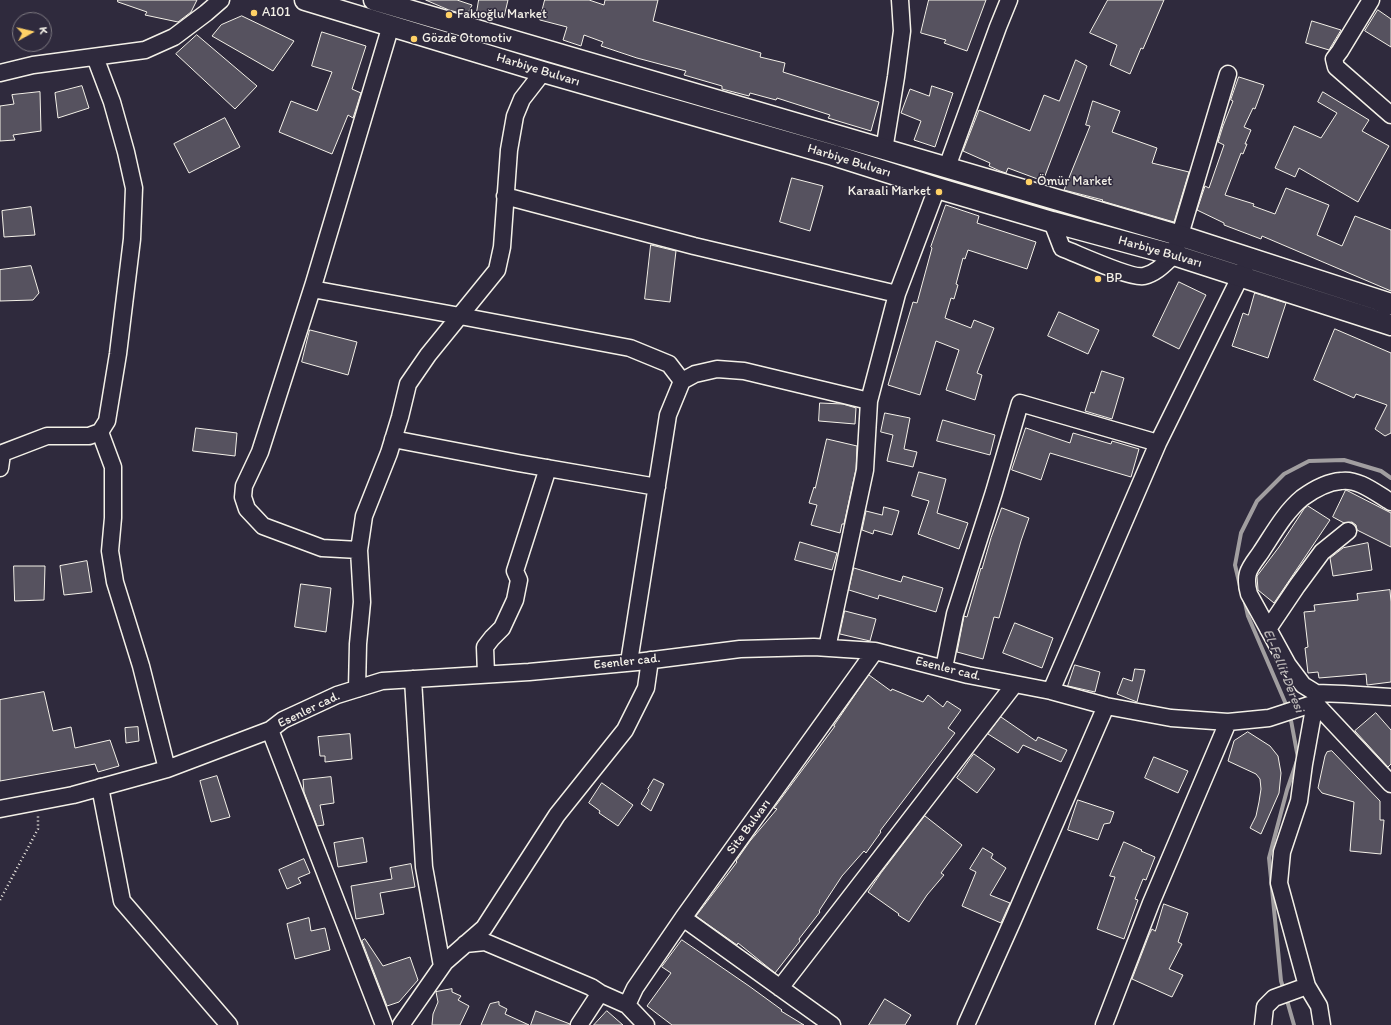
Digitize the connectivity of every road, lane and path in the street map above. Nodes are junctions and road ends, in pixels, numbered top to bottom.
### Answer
1 (221, 0) edge
2 (305, 0) edge
3 (374, 0) edge
4 (900, 0) edge
5 (1009, 0) edge
6 (1371, 0) edge
7 (391, 25) junction
8 (95, 58) junction
9 (543, 72) junction
10 (0, 73) edge
11 (1228, 74) dead end
12 (1391, 115) edge
13 (884, 150) junction
14 (947, 167) junction
15 (937, 188) junction
16 (505, 196) junction
17 (1052, 222) junction
18 (1181, 236) junction
19 (1174, 254) junction
20 (1249, 258) junction
21 (1241, 276) junction
22 (312, 289) junction
23 (897, 294) junction
24 (1391, 304) edge
25 (460, 316) junction
26 (1391, 325) edge
27 (682, 381) junction
28 (869, 401) junction
29 (100, 432) junction
30 (393, 439) junction
31 (1158, 443) junction
32 (1, 458) edge
33 (548, 468) junction
34 (657, 487) junction
35 (1391, 502) edge
36 (1348, 531) dead end
37 (359, 550) junction
38 (1268, 629) junction
39 (827, 648) junction
40 (875, 652) junction
41 (650, 660) junction
42 (629, 662) junction
43 (944, 668) junction
44 (486, 674) junction
45 (412, 679) junction
46 (1014, 684) junction
47 (357, 688) junction
48 (1051, 691) junction
49 (1391, 697) edge
50 (1316, 698) junction
51 (1106, 706) junction
52 (1228, 722) junction
53 (270, 730) junction
54 (167, 769) junction
55 (1391, 784) edge
56 (100, 787) junction
57 (38, 802) junction
58 (0, 809) edge
59 (0, 900) edge
60 (684, 918) junction
61 (465, 944) junction
62 (442, 966) junction
63 (780, 988) junction
64 (1300, 989) junction
65 (600, 993) junction
66 (626, 1005) junction
67 (229, 1025) edge
68 (384, 1025) edge
69 (401, 1025) edge
70 (579, 1025) edge
71 (646, 1025) edge
72 (832, 1025) edge
73 (966, 1025) edge
74 (1104, 1025) edge
75 (1263, 1025) edge
76 (1322, 1025) edge

1 - 8 street
2 - 7 main road, Harbiye Bulvarı
3 - 13 main road, Harbiye Bulvarı
4 - 13 street
5 - 14 street
6 - 12 street
7 - 9 main road, Harbiye Bulvarı
7 - 22 street
8 - 10 street
8 - 29 street
9 - 15 main road, Harbiye Bulvarı
9 - 16 street
11 - 18 street
13 - 14 main road, Harbiye Bulvarı
14 - 18 main road, Harbiye Bulvarı
15 - 17 main road, Harbiye Bulvarı
15 - 23 street
16 - 23 street
16 - 25 street
17 - 19 main road, Harbiye Bulvarı
17 - 19 street
18 - 19 street
18 - 20 main road, Harbiye Bulvarı
19 - 21 main road, Harbiye Bulvarı
20 - 21 street
20 - 24 main road, Harbiye Bulvarı
21 - 26 main road, Harbiye Bulvarı
21 - 31 street
22 - 25 street
22 - 37 street
23 - 28 street
25 - 27 street
25 - 30 street
27 - 28 street
27 - 34 street
28 - 39 street
29 - 32 street
29 - 54 street
30 - 33 street
30 - 37 street
31 - 43 street
31 - 48 street
33 - 34 street
33 - 44 street
34 - 42 street
35 - 38 street
36 - 38 street
37 - 47 street
38 - 50 street
39 - 40 street, Esenler cad.
39 - 41 street, Esenler cad.
40 - 43 street, Esenler cad.
40 - 60 street, Site Bulvarı
41 - 42 street, Esenler cad.
41 - 61 street
42 - 44 street, Esenler cad.
43 - 46 street, Esenler cad.
44 - 45 street, Esenler cad.
45 - 47 street, Esenler cad.
45 - 62 street
46 - 48 street, Esenler cad.
46 - 63 street
47 - 53 street, Esenler cad.
48 - 51 street, Esenler cad.
49 - 50 street, Esenler cad.
50 - 52 street, Esenler cad.
50 - 55 street
50 - 64 street
51 - 52 street, Esenler cad.
51 - 73 street
52 - 74 street
53 - 54 street, Esenler cad.
53 - 68 street
54 - 56 street, Esenler cad.
56 - 57 street, Esenler cad.
56 - 67 street
57 - 58 street, Esenler cad.
57 - 59 path
60 - 63 street
60 - 66 street, Site Bulvarı
61 - 62 street
61 - 65 street
62 - 69 street
63 - 72 street
64 - 75 street
64 - 76 street
65 - 66 street
65 - 70 street
66 - 71 street

